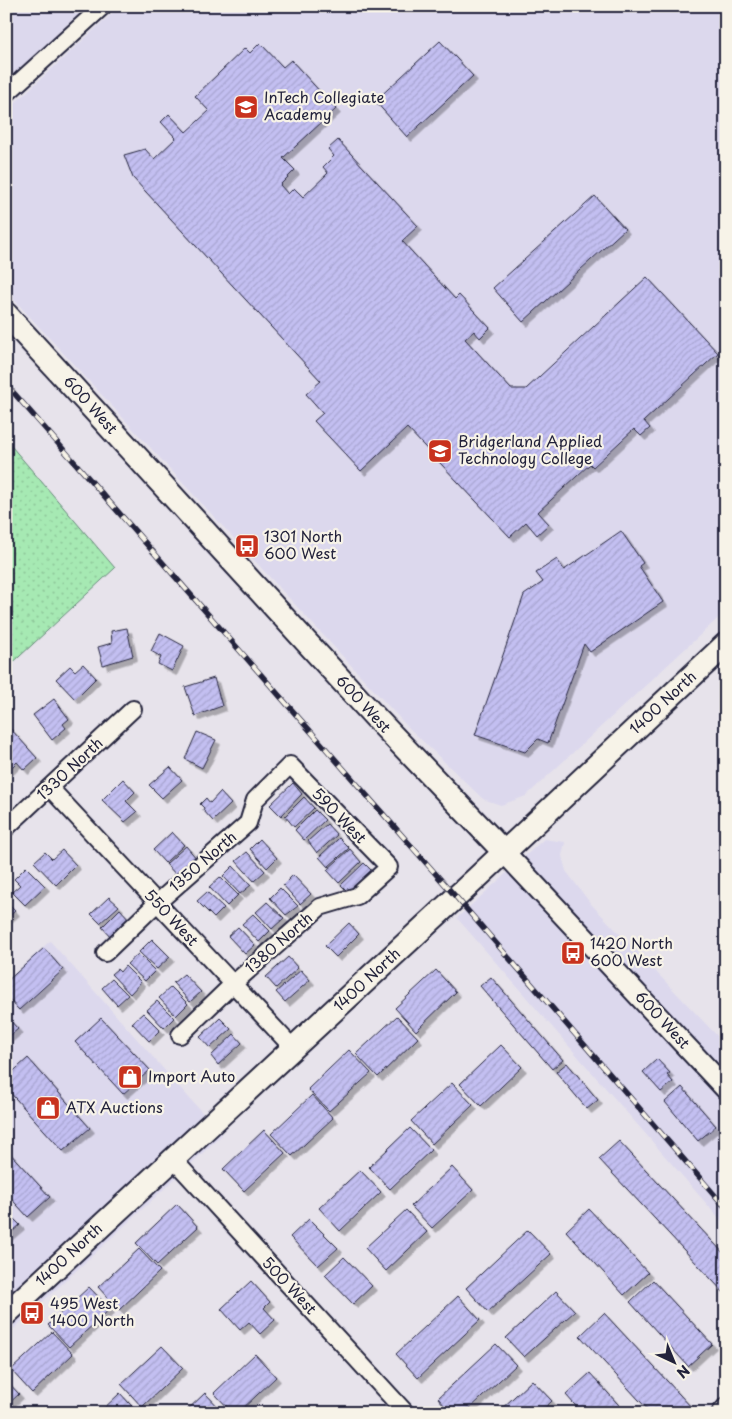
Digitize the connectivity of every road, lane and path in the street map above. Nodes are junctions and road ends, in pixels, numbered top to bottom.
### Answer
1 (103, 6) edge
2 (6, 94) edge
3 (6, 314) edge
4 (726, 644) edge
5 (133, 710) dead end
6 (290, 765) joint
7 (50, 788) junction
8 (6, 828) edge
9 (504, 852) junction
10 (389, 867) joint
11 (157, 903) junction
12 (106, 952) dead end
13 (233, 984) junction
14 (180, 1035) dead end
15 (293, 1048) junction
16 (726, 1089) edge
17 (173, 1159) junction
18 (6, 1314) edge
19 (726, 1406) edge
20 (406, 1413) edge
21 (720, 1413) edge

1 - 2 street
3 - 9 main road, 600 West
4 - 9 main road, 1400 North
5 - 7 street, 1330 North
6 - 10 street, 590 West
6 - 11 street, 1350 North
7 - 8 street, 1330 North
7 - 11 street, 550 West
9 - 15 main road, 1400 North
9 - 16 street, 600 West
10 - 13 street, 1380 North
11 - 12 street, 1350 North
11 - 13 street, 550 West
13 - 14 street, 1380 North
13 - 15 street, 550 West
15 - 17 main road, 1400 North
17 - 18 main road, 1400 North
17 - 20 street, 500 West
19 - 21 street

